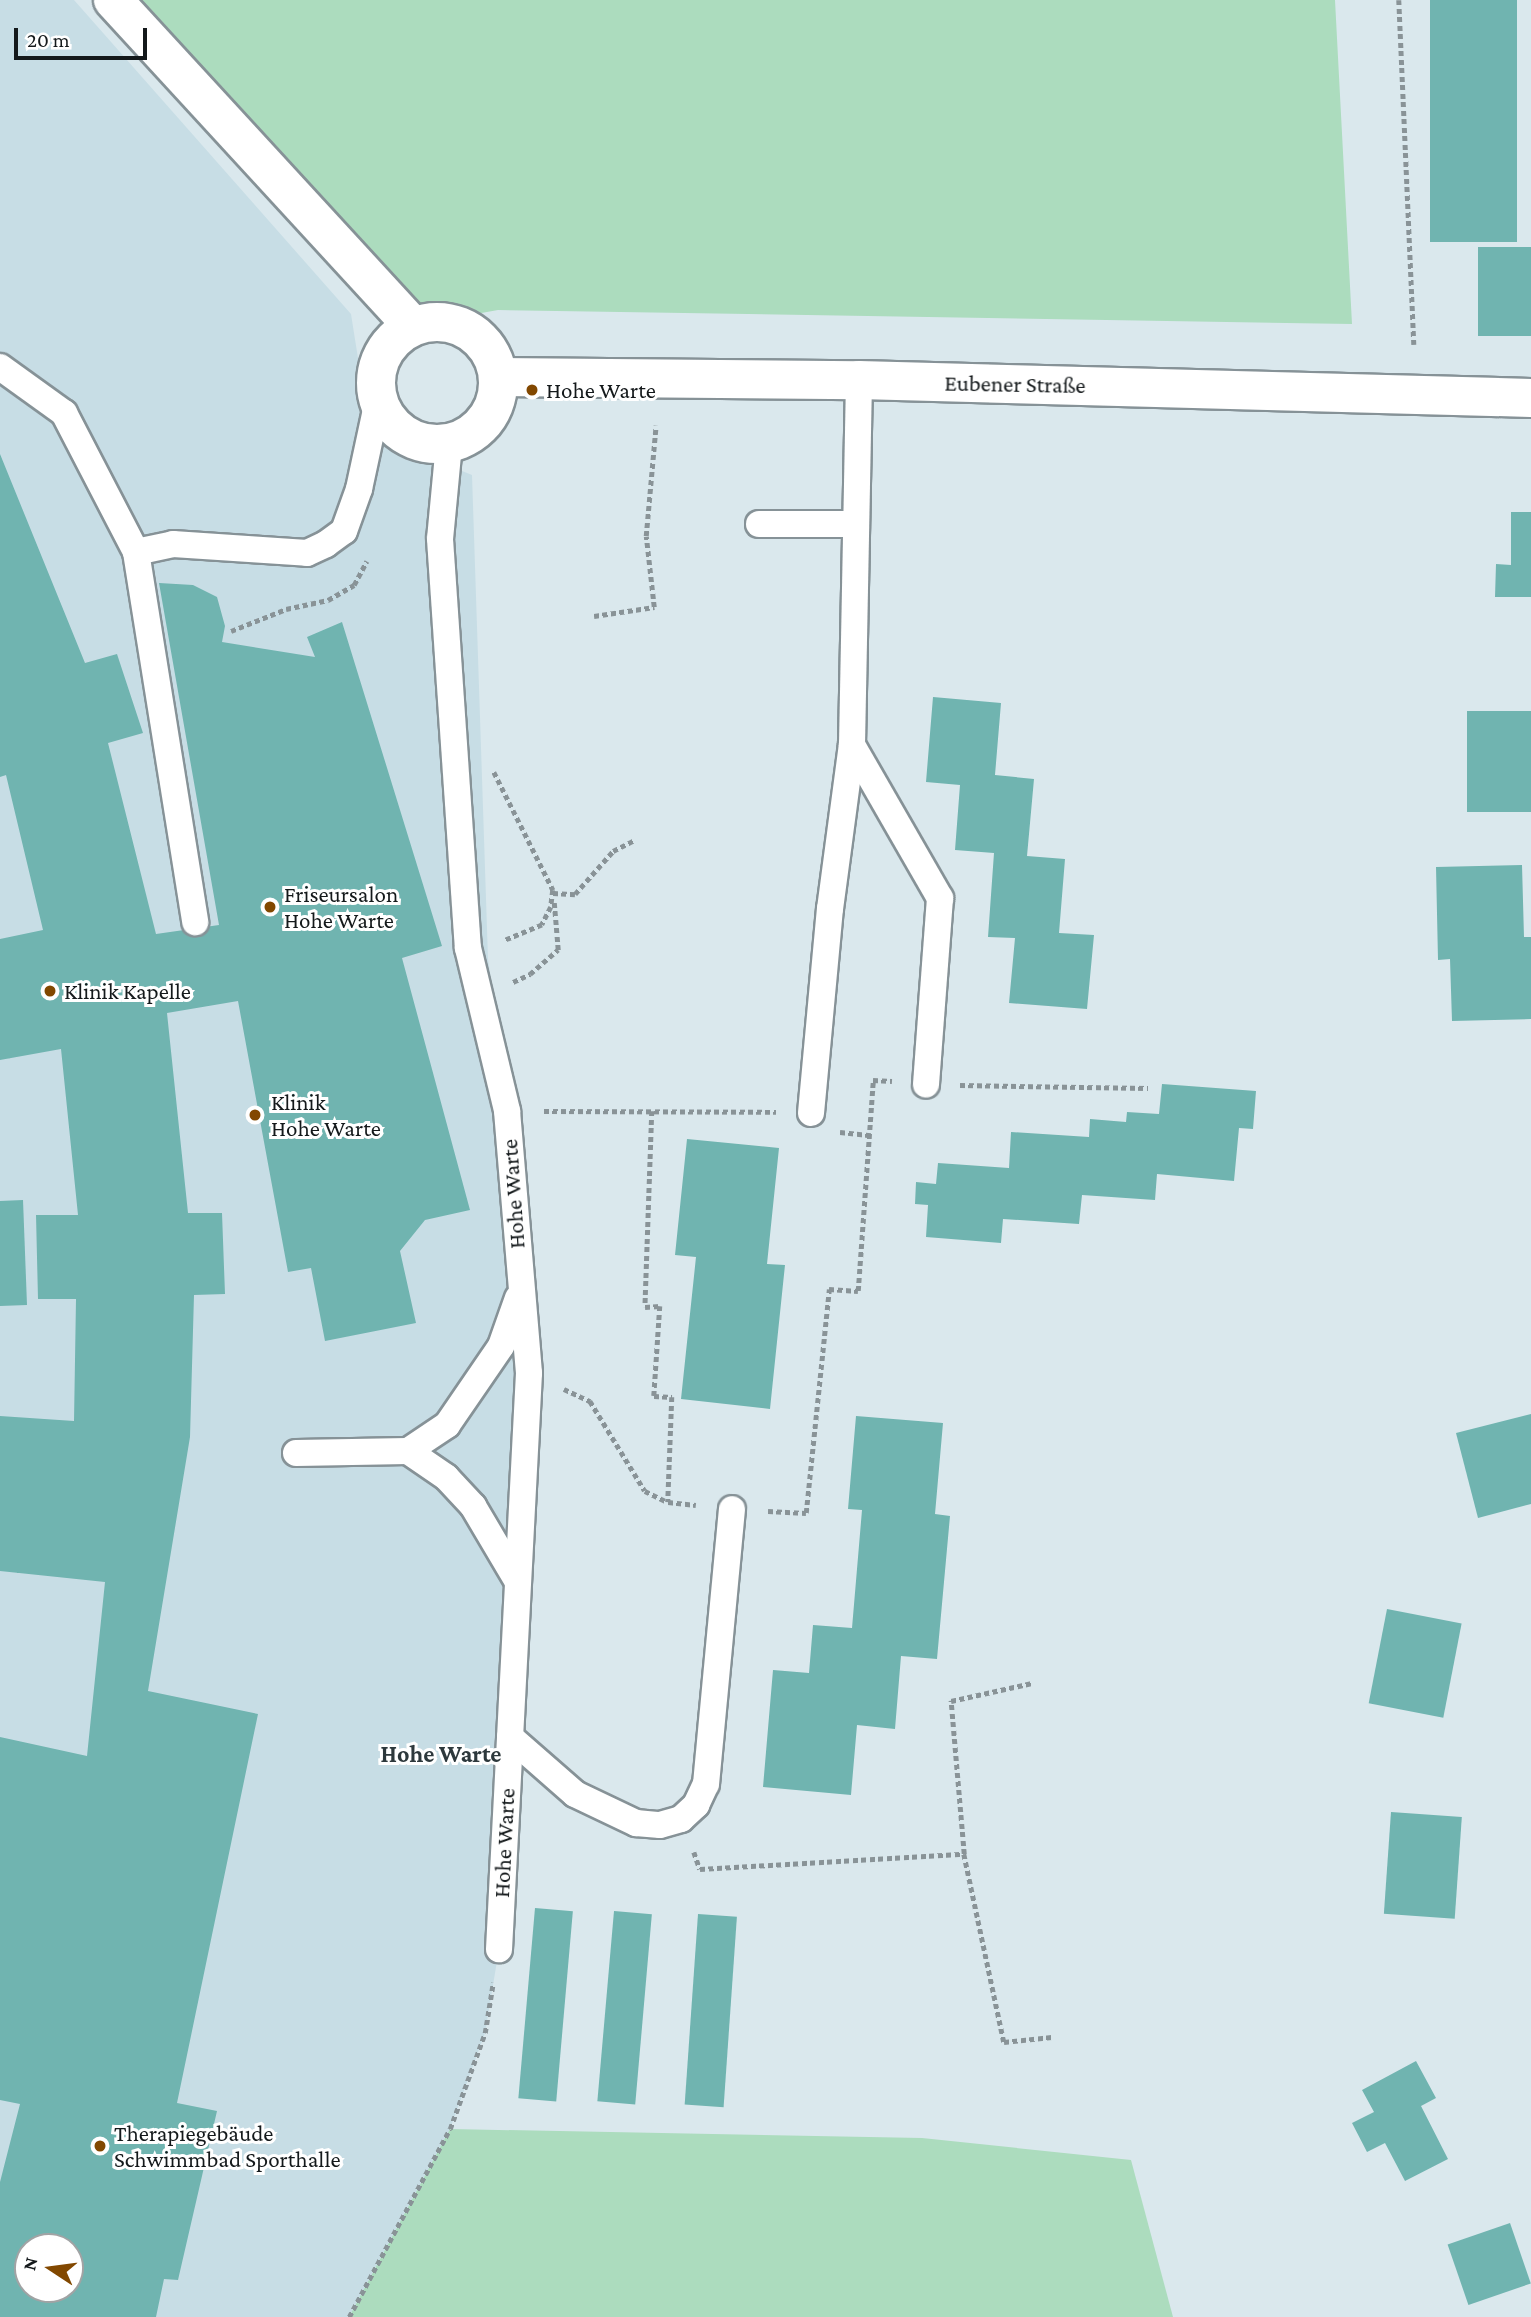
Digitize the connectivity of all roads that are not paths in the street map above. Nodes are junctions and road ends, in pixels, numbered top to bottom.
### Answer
1 (113, 0) edge
2 (413, 326) junction
3 (0, 367) edge
4 (498, 377) junction
5 (859, 380) junction
6 (1531, 398) edge
7 (378, 400) junction
8 (449, 444) junction
9 (759, 524) dead end
10 (856, 524) junction
11 (136, 552) junction
12 (852, 745) junction
13 (195, 922) dead end
14 (926, 1084) road end
15 (811, 1113) road end
16 (521, 1290) junction
17 (408, 1451) junction
18 (296, 1453) dead end
19 (732, 1509) road end
20 (519, 1584) junction
21 (510, 1737) junction
22 (499, 1949) road end

1 - 2 street
2 - 4 street
2 - 7 street
3 - 11 lane
4 - 5 street, Eubener Straße
4 - 8 street
5 - 6 street, Eubener Straße
5 - 10 lane
7 - 8 street
7 - 11 lane
8 - 16 lane, Hohe Warte
9 - 10 lane
10 - 12 lane
11 - 13 lane
12 - 14 lane
12 - 15 lane
16 - 17 lane
16 - 20 lane, Hohe Warte
17 - 18 lane
17 - 20 lane
19 - 21 lane
20 - 21 lane, Hohe Warte
21 - 22 lane, Hohe Warte

